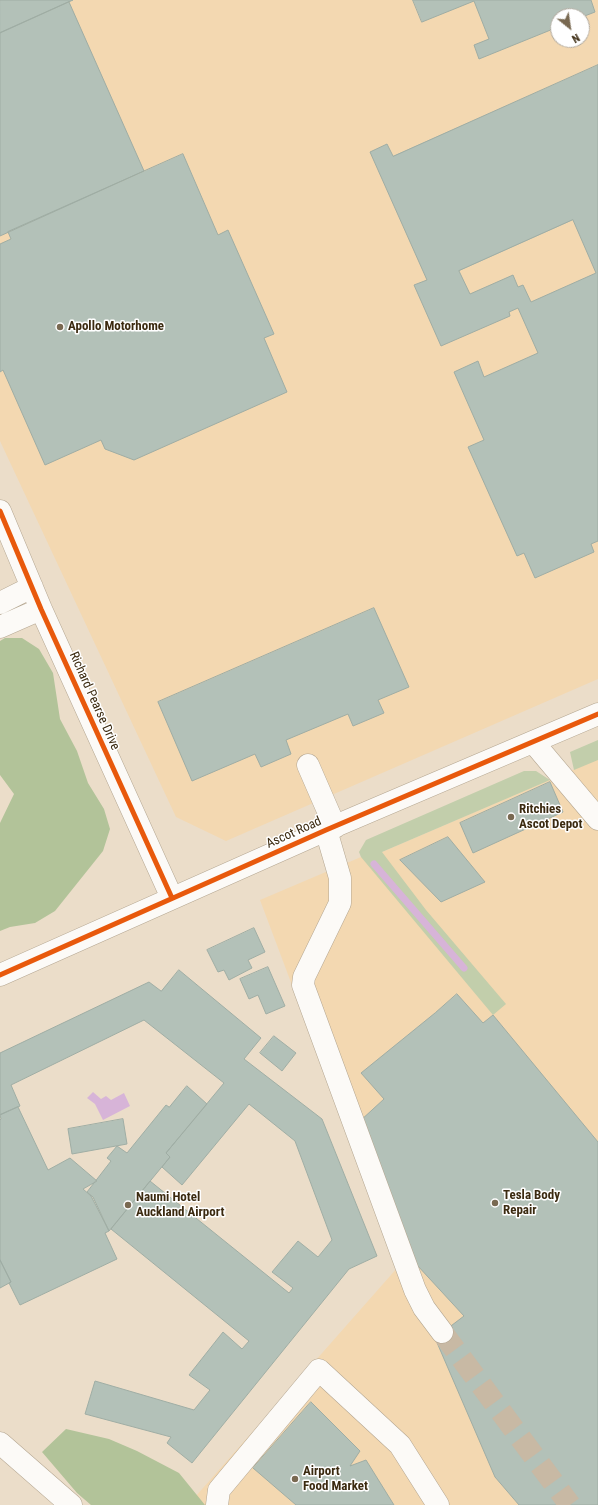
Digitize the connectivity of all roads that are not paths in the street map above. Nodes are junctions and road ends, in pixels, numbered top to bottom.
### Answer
1 (0, 511) edge
2 (32, 587) junction
3 (0, 603) edge
4 (41, 608) junction
5 (0, 627) edge
6 (598, 714) edge
7 (533, 742) junction
8 (308, 765) dead end
9 (598, 819) edge
10 (330, 829) junction
11 (172, 898) junction
12 (0, 975) edge
13 (442, 1332) tunnel mouth
14 (0, 1443) edge
15 (71, 1505) edge
16 (217, 1505) edge
17 (438, 1505) edge

1 - 2 street, Richard Pearse Drive
2 - 3 street
2 - 4 street, Richard Pearse Drive
4 - 5 street
4 - 11 street, Richard Pearse Drive
6 - 7 street, Ascot Road
7 - 9 street
7 - 10 street, Ascot Road
8 - 10 street
10 - 11 street, Ascot Road
10 - 13 street
11 - 12 street, Ascot Road
14 - 15 street
16 - 17 street

